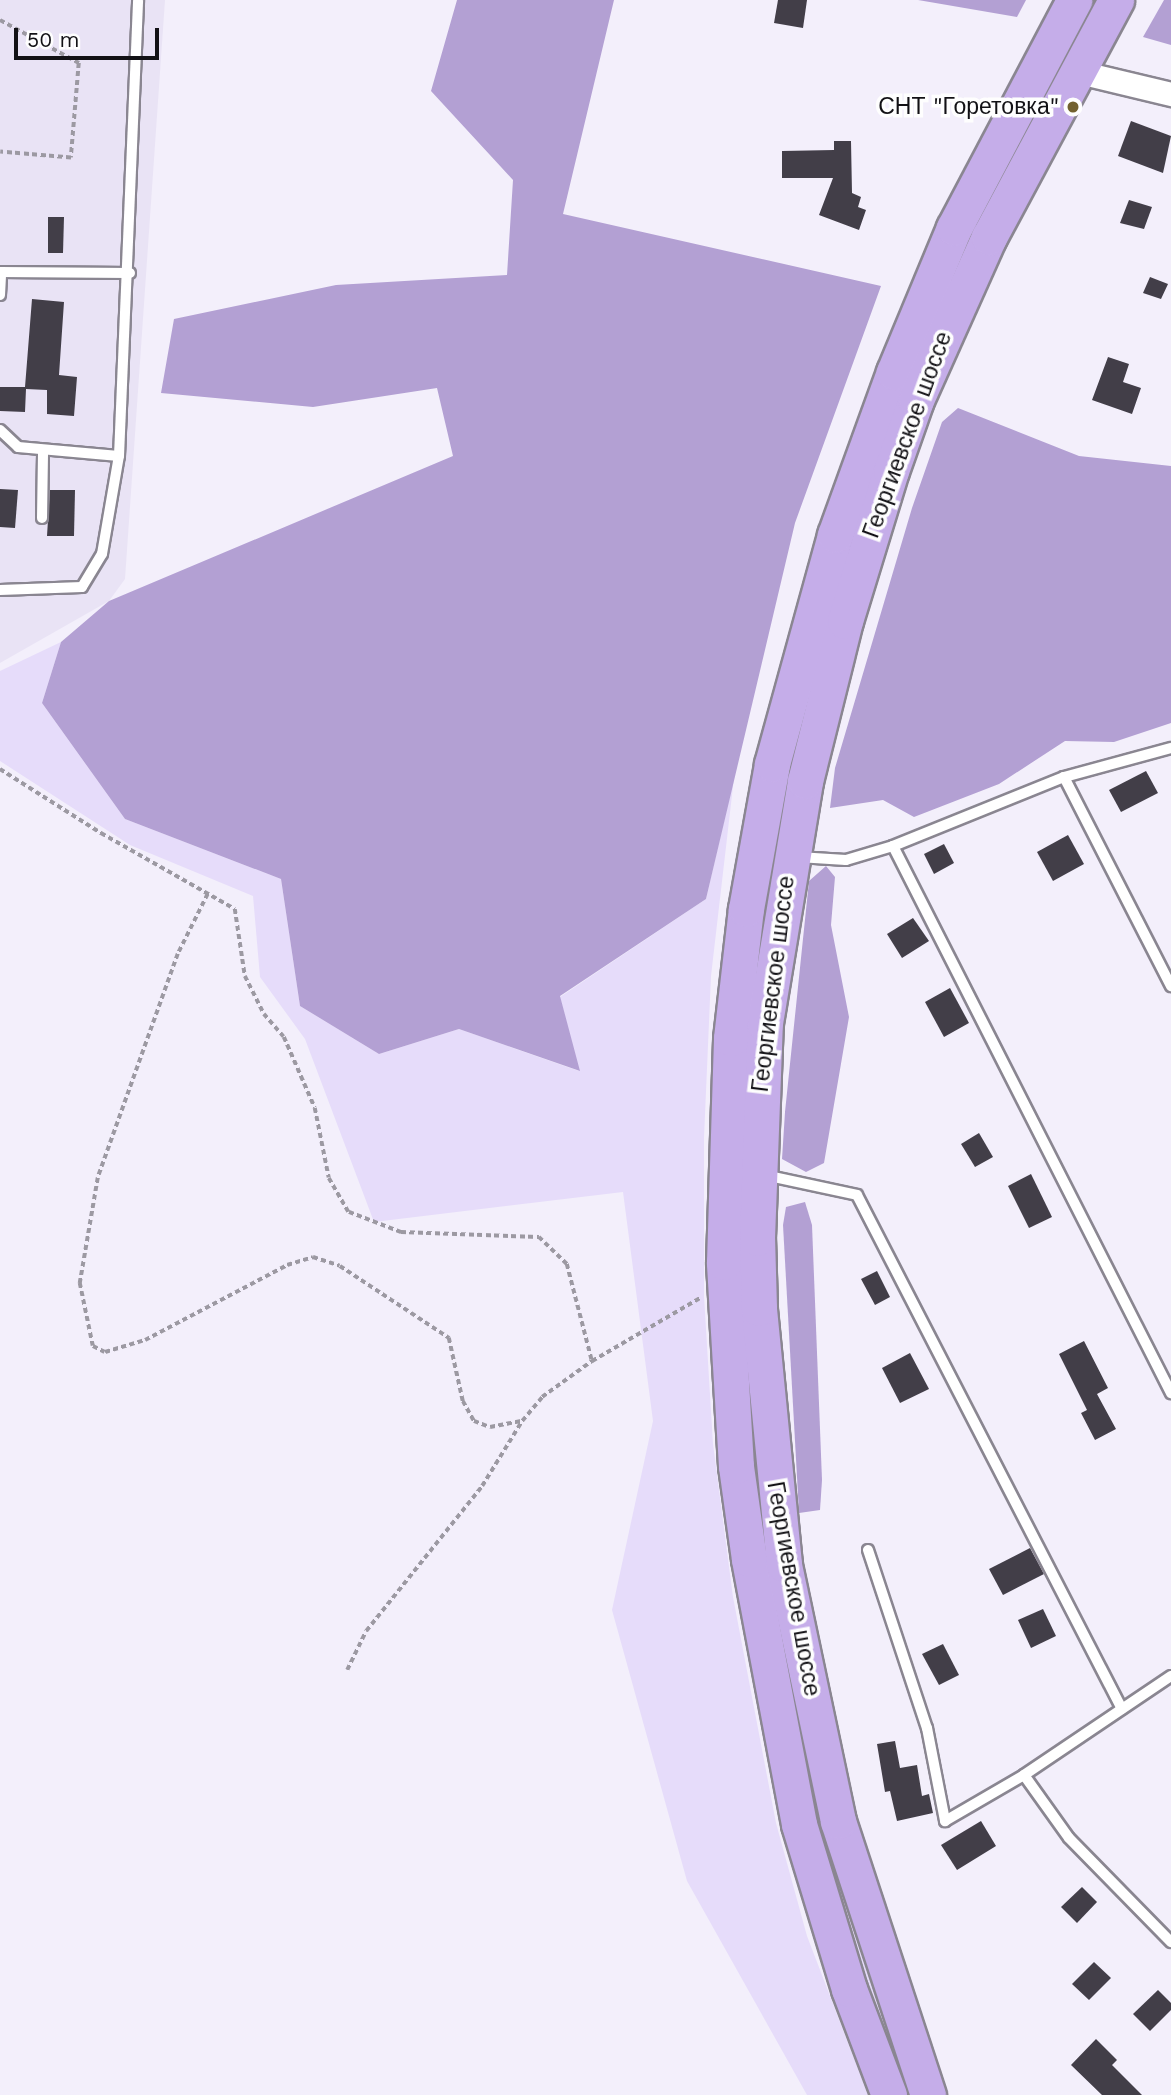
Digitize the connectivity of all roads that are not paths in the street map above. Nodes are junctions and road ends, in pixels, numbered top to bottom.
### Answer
1 (138, 0) edge
2 (1074, 0) edge
3 (1116, 0) edge
4 (1075, 71) junction
5 (1171, 94) edge
6 (130, 273) junction
7 (1, 274) edge
8 (0, 295) edge
9 (0, 430) edge
10 (43, 452) junction
11 (119, 456) junction
12 (42, 518) dead end
13 (0, 590) edge
14 (1171, 748) edge
15 (1064, 777) junction
16 (893, 846) junction
17 (789, 856) junction
18 (1171, 986) edge
19 (758, 1173) junction
20 (1171, 1392) edge
21 (868, 1550) dead end
22 (1171, 1676) edge
23 (1122, 1709) junction
24 (1024, 1775) junction
25 (1171, 1942) edge
26 (890, 2095) edge
27 (928, 2095) edge

1 - 6 lane
2 - 26 main road, Георгиевское шоссе
3 - 4 main road, Георгиевское шоссе
4 - 5 street
4 - 17 main road, Георгиевское шоссе
6 - 7 lane
6 - 11 lane
7 - 8 lane
9 - 10 lane
10 - 11 lane
10 - 12 lane
11 - 13 lane
14 - 15 lane
15 - 16 lane
15 - 18 lane
16 - 17 lane
16 - 20 lane
17 - 19 main road, Георгиевское шоссе
19 - 23 lane
19 - 27 main road, Георгиевское шоссе
21 - 24 lane
22 - 23 lane
23 - 24 lane
24 - 25 lane

